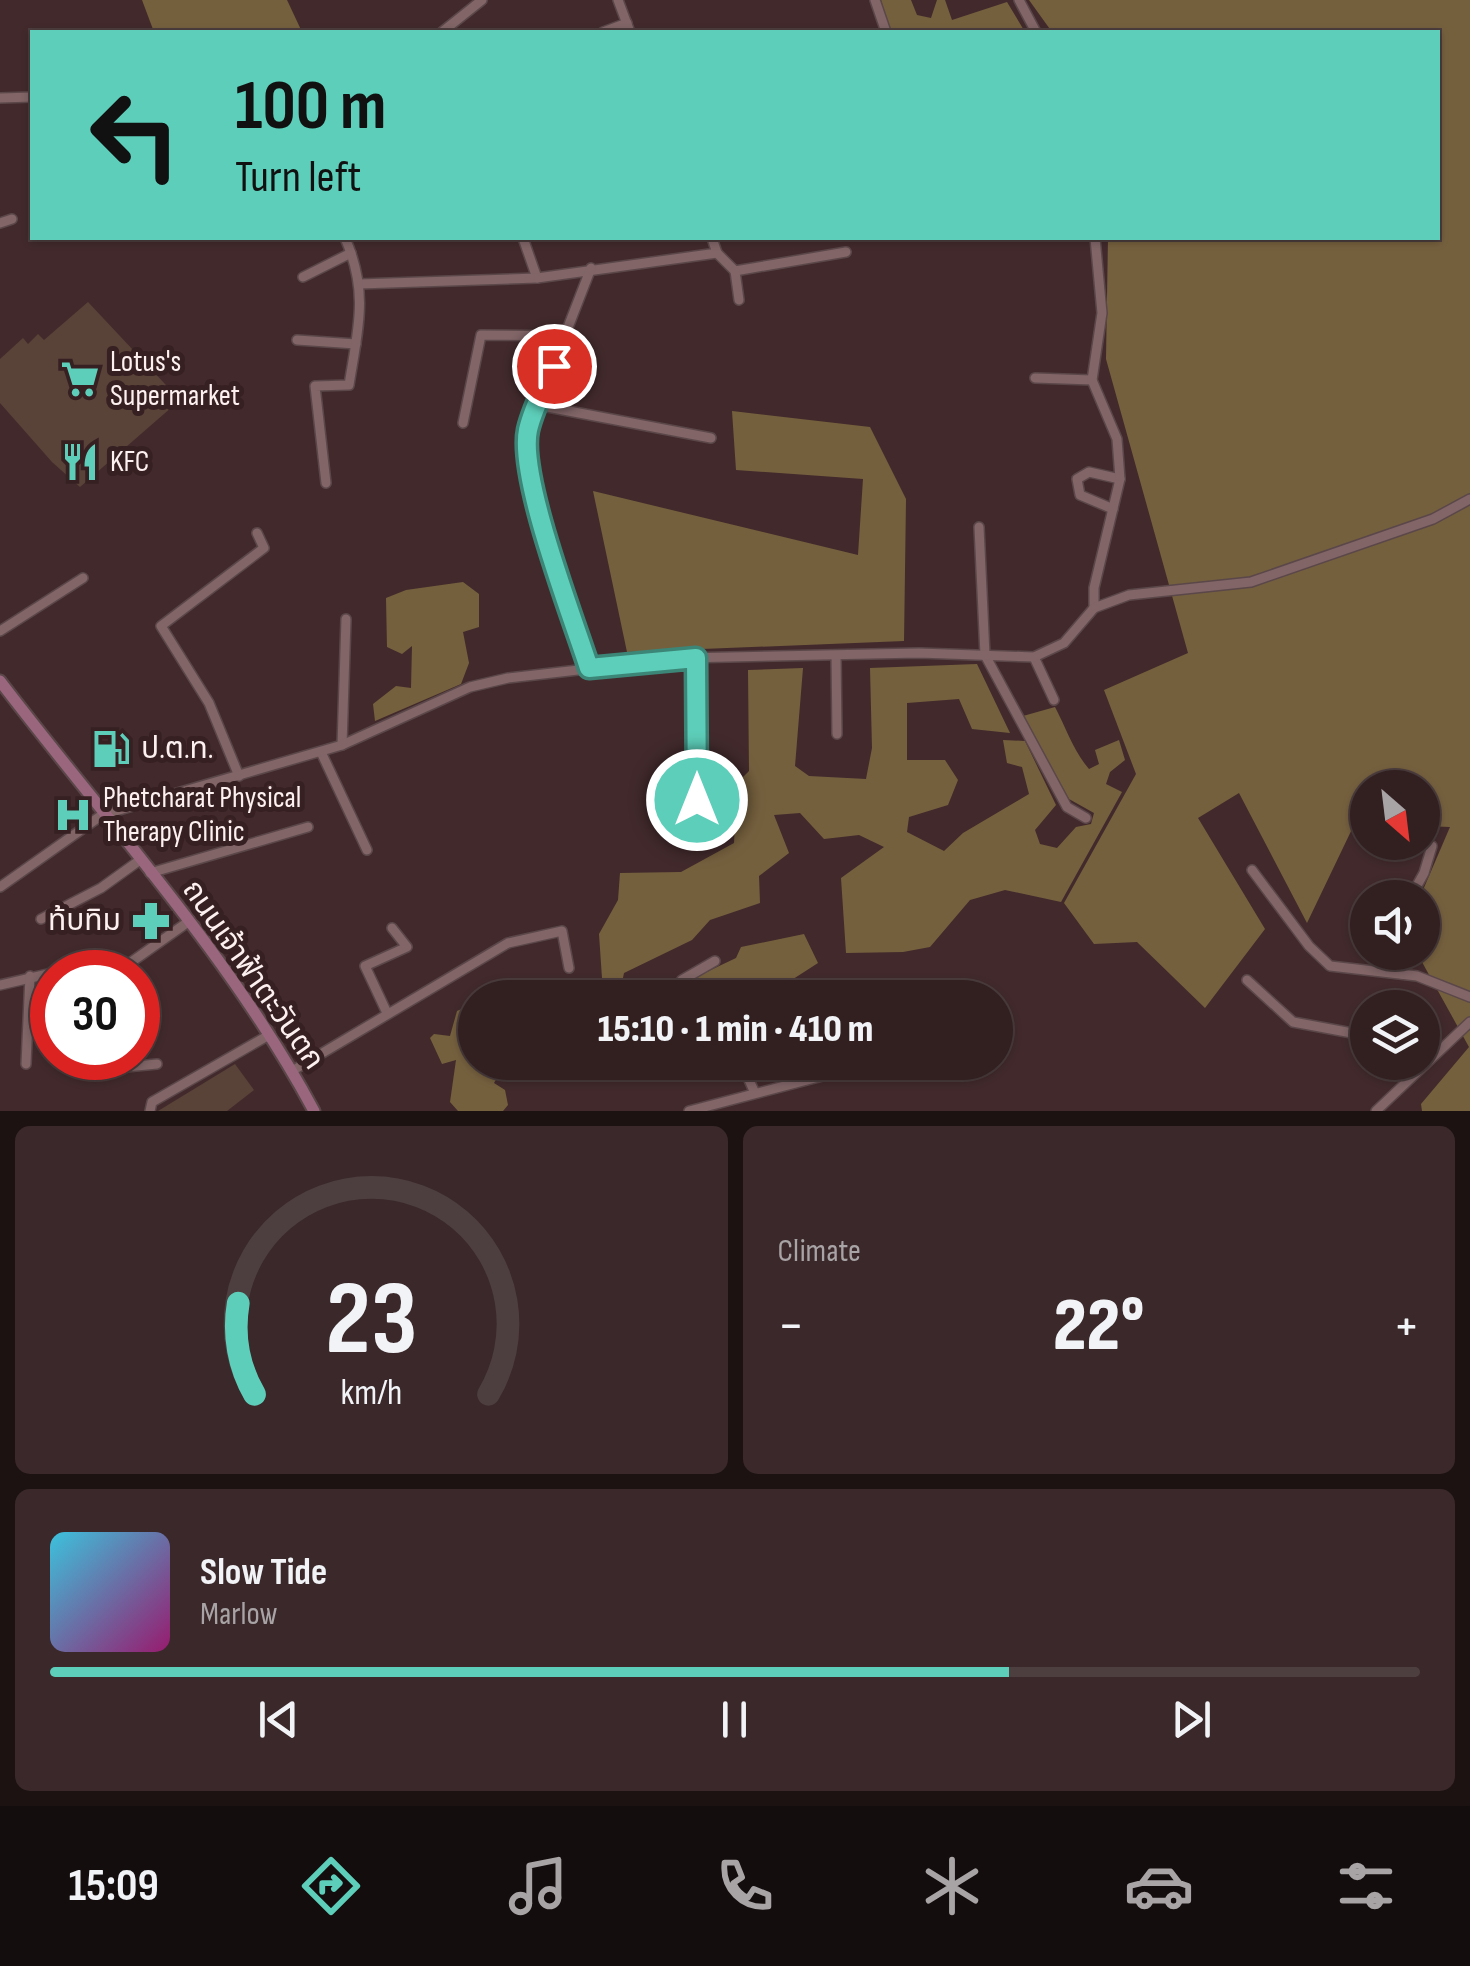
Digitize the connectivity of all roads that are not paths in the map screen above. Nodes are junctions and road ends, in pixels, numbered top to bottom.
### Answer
1 (482, 0) edge
2 (618, 0) edge
3 (875, 0) edge
4 (1019, 0) edge
5 (628, 28) edge
6 (444, 30) edge
7 (885, 30) edge
8 (1035, 30) edge
9 (30, 97) edge
10 (0, 98) edge
11 (12, 219) dead end
12 (0, 223) edge
13 (345, 240) edge
14 (525, 240) edge
15 (713, 240) edge
16 (1095, 240) edge
17 (846, 252) dead end
18 (352, 253) junction
19 (717, 253) junction
20 (591, 268) junction
21 (735, 271) junction
22 (303, 278) dead end
23 (537, 278) junction
24 (360, 284) junction
25 (738, 300) dead end
26 (564, 336) junction
27 (296, 340) dead end
28 (356, 344) junction
29 (1035, 378) dead end
30 (1092, 380) junction
31 (537, 404) junction
32 (463, 423) dead end
33 (711, 438) dead end
34 (1120, 479) junction
35 (326, 483) dead end
36 (1470, 500) edge
37 (1113, 510) junction
38 (980, 527) dead end
39 (257, 533) dead end
40 (83, 578) dead end
41 (1094, 608) junction
42 (346, 619) dead end
43 (0, 631) edge
44 (984, 655) junction
45 (836, 656) junction
46 (1034, 656) junction
47 (696, 658) junction
48 (589, 668) junction
49 (0, 680) edge
50 (1054, 700) dead end
51 (837, 734) dead end
52 (342, 744) junction
53 (321, 752) junction
54 (239, 776) junction
55 (697, 800) dead end
56 (102, 815) junction
57 (1086, 818) dead end
58 (308, 826) dead end
59 (367, 850) dead end
60 (140, 860) junction
61 (1252, 870) dead end
62 (150, 873) junction
63 (0, 887) edge
64 (41, 920) dead end
65 (188, 922) junction
66 (392, 928) dead end
67 (149, 950) edge
68 (714, 961) dead end
69 (569, 968) dead end
70 (1401, 970) edge
71 (1402, 974) junction
72 (30, 976) joint
73 (682, 980) edge
74 (1247, 980) dead end
75 (0, 985) edge
76 (1470, 997) edge
77 (386, 1013) junction
78 (1470, 1022) edge
79 (1350, 1033) edge
80 (269, 1035) junction
81 (1440, 1047) edge
82 (26, 1064) dead end
83 (292, 1071) junction
84 (749, 1080) edge
85 (803, 1080) edge
86 (1404, 1080) edge
87 (754, 1092) junction
88 (150, 1111) edge
89 (314, 1111) edge
90 (689, 1111) edge
91 (1376, 1111) edge

1 - 6 street
2 - 5 street
3 - 7 street
4 - 8 street
9 - 10 street
11 - 12 street
13 - 18 street
14 - 23 street
15 - 19 street
16 - 30 street
17 - 21 street
18 - 22 street
18 - 24 street
19 - 20 street
19 - 21 street
20 - 23 street
20 - 26 street
21 - 25 street
23 - 24 street
24 - 28 street
26 - 31 street
26 - 32 street
27 - 28 street
28 - 35 street
29 - 30 street
30 - 34 street
31 - 33 street
31 - 48 street
34 - 37 street
34 - 37 street
36 - 41 street
37 - 41 street
38 - 44 street
39 - 54 street
40 - 43 street
41 - 46 street
42 - 52 street
44 - 45 street
44 - 46 street
44 - 57 street
45 - 47 street
45 - 51 street
46 - 50 street
47 - 48 street
47 - 55 street
48 - 52 street
49 - 56 main road, ถนนเจ้าฟ้าตะวันตก
52 - 53 street
53 - 54 street
53 - 59 street
54 - 56 street
56 - 60 main road, ถนนเจ้าฟ้าตะวันตก
56 - 63 street
58 - 62 street
60 - 62 main road, ถนนเจ้าฟ้าตะวันตก
60 - 64 street
61 - 71 street
62 - 65 main road, ถนนเจ้าฟ้าตะวันตก
65 - 67 street
65 - 80 main road, ถนนเจ้าฟ้าตะวันตก
66 - 77 street
68 - 73 street
69 - 77 street
70 - 71 street
71 - 76 street
72 - 75 street
72 - 82 street
74 - 79 street
77 - 83 street
78 - 81 street
80 - 83 main road, ถนนเจ้าฟ้าตะวันตก
80 - 88 street
83 - 89 main road, ถนนเจ้าฟ้าตะวันตก
84 - 87 street
85 - 87 street
86 - 91 street
87 - 90 street

